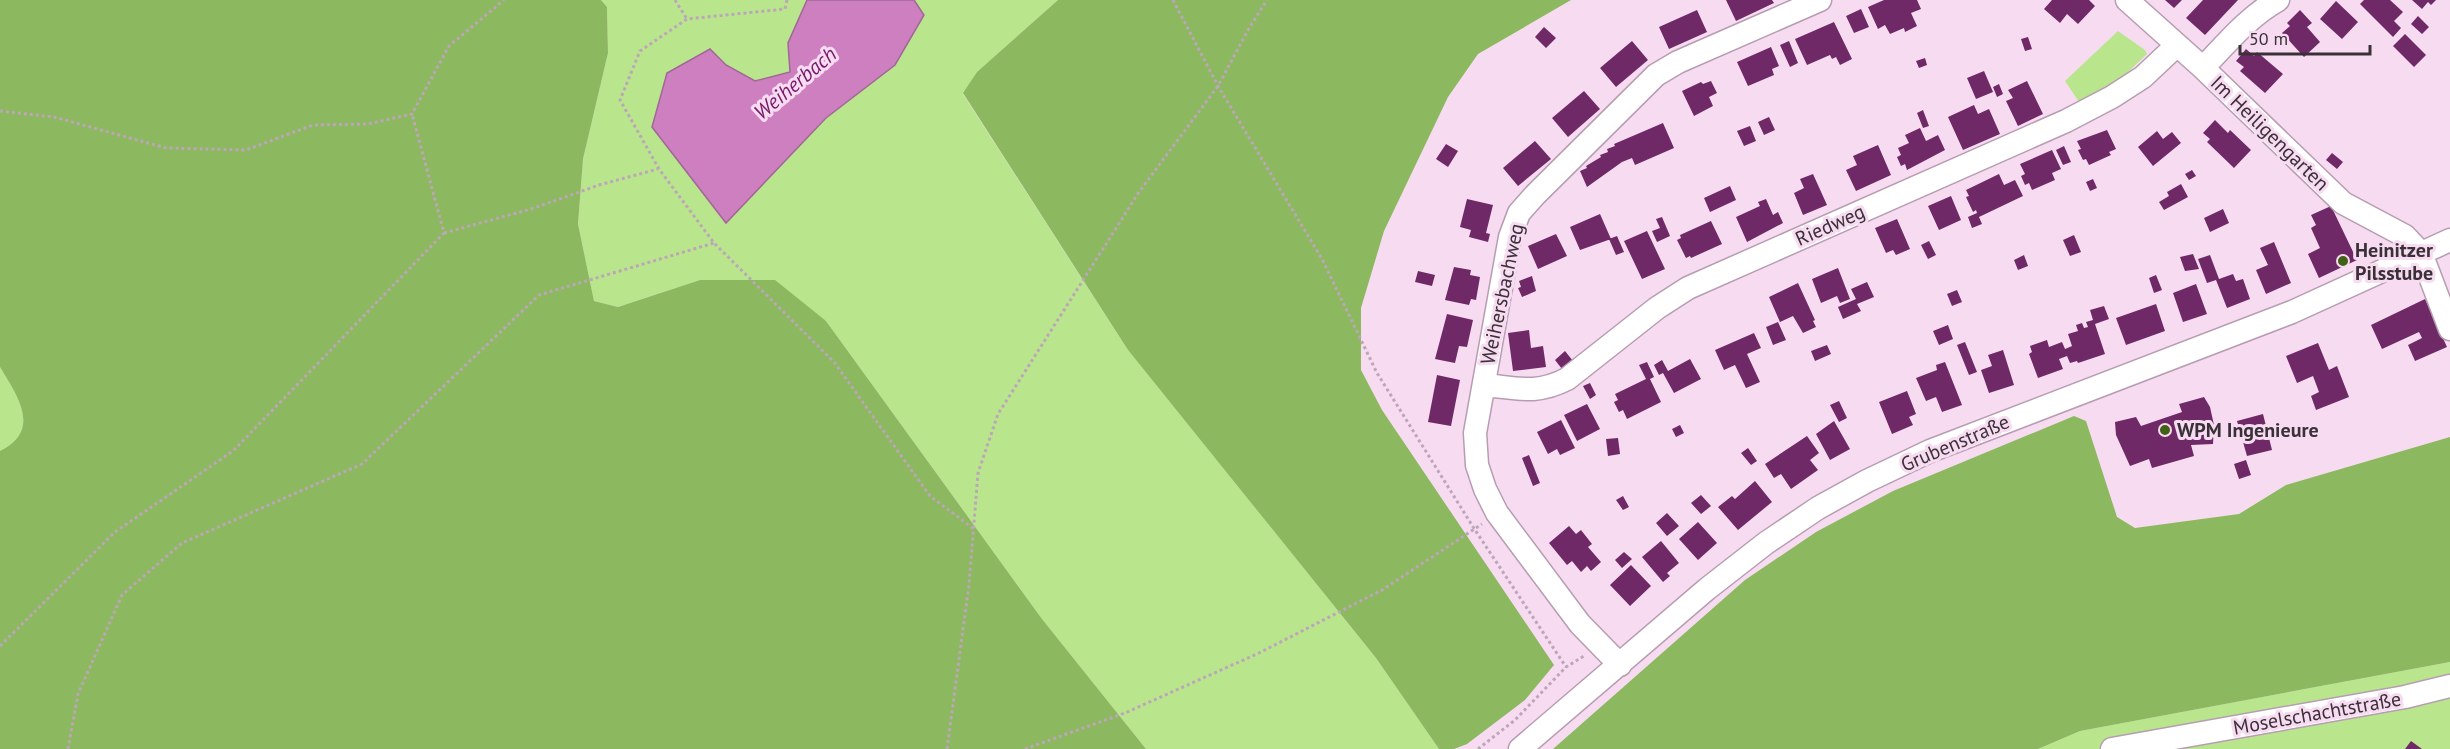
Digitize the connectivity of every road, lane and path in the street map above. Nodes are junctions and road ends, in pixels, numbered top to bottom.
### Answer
1 (504, 0) edge
2 (675, 0) edge
3 (787, 0) edge
4 (1173, 0) edge
5 (1267, 0) edge
6 (1820, 0) edge
7 (2127, 0) edge
8 (2278, 0) edge
9 (687, 19) junction
10 (2177, 45) junction
11 (2203, 68) junction
12 (1218, 86) junction
13 (0, 111) edge
14 (412, 114) junction
15 (658, 169) junction
16 (444, 233) junction
17 (2450, 240) edge
18 (714, 243) junction
19 (2421, 253) junction
20 (2450, 329) edge
21 (1484, 385) junction
22 (974, 530) junction
23 (1475, 530) junction
24 (1600, 645) junction
25 (0, 646) edge
26 (1620, 664) junction
27 (1566, 667) junction
28 (2450, 686) edge
29 (68, 749) edge
30 (947, 749) edge
31 (1025, 749) edge
32 (1479, 749) edge
33 (1520, 749) edge
34 (2112, 749) edge

1 - 14 path
2 - 9 path
3 - 9 path
4 - 12 path
5 - 12 path
6 - 21 street, Weihersbachweg
7 - 10 street, Im Heiligengarten
8 - 11 street
9 - 15 path
10 - 11 street, Im Heiligengarten
10 - 21 street, Riedweg
11 - 19 street, Im Heiligengarten
12 - 22 path
12 - 23 path
13 - 14 path
14 - 16 path
15 - 16 path
15 - 18 path
16 - 25 path
17 - 19 street, Grubenstraße
18 - 22 path
18 - 29 path
19 - 20 street
19 - 26 street, Grubenstraße
21 - 24 street, Weihersbachweg
22 - 30 path
23 - 27 path
23 - 31 path
24 - 26 street, Weihersbachweg
24 - 27 path
26 - 33 street, Grubenstraße
27 - 32 path
28 - 34 street, Moselschachtstraße

